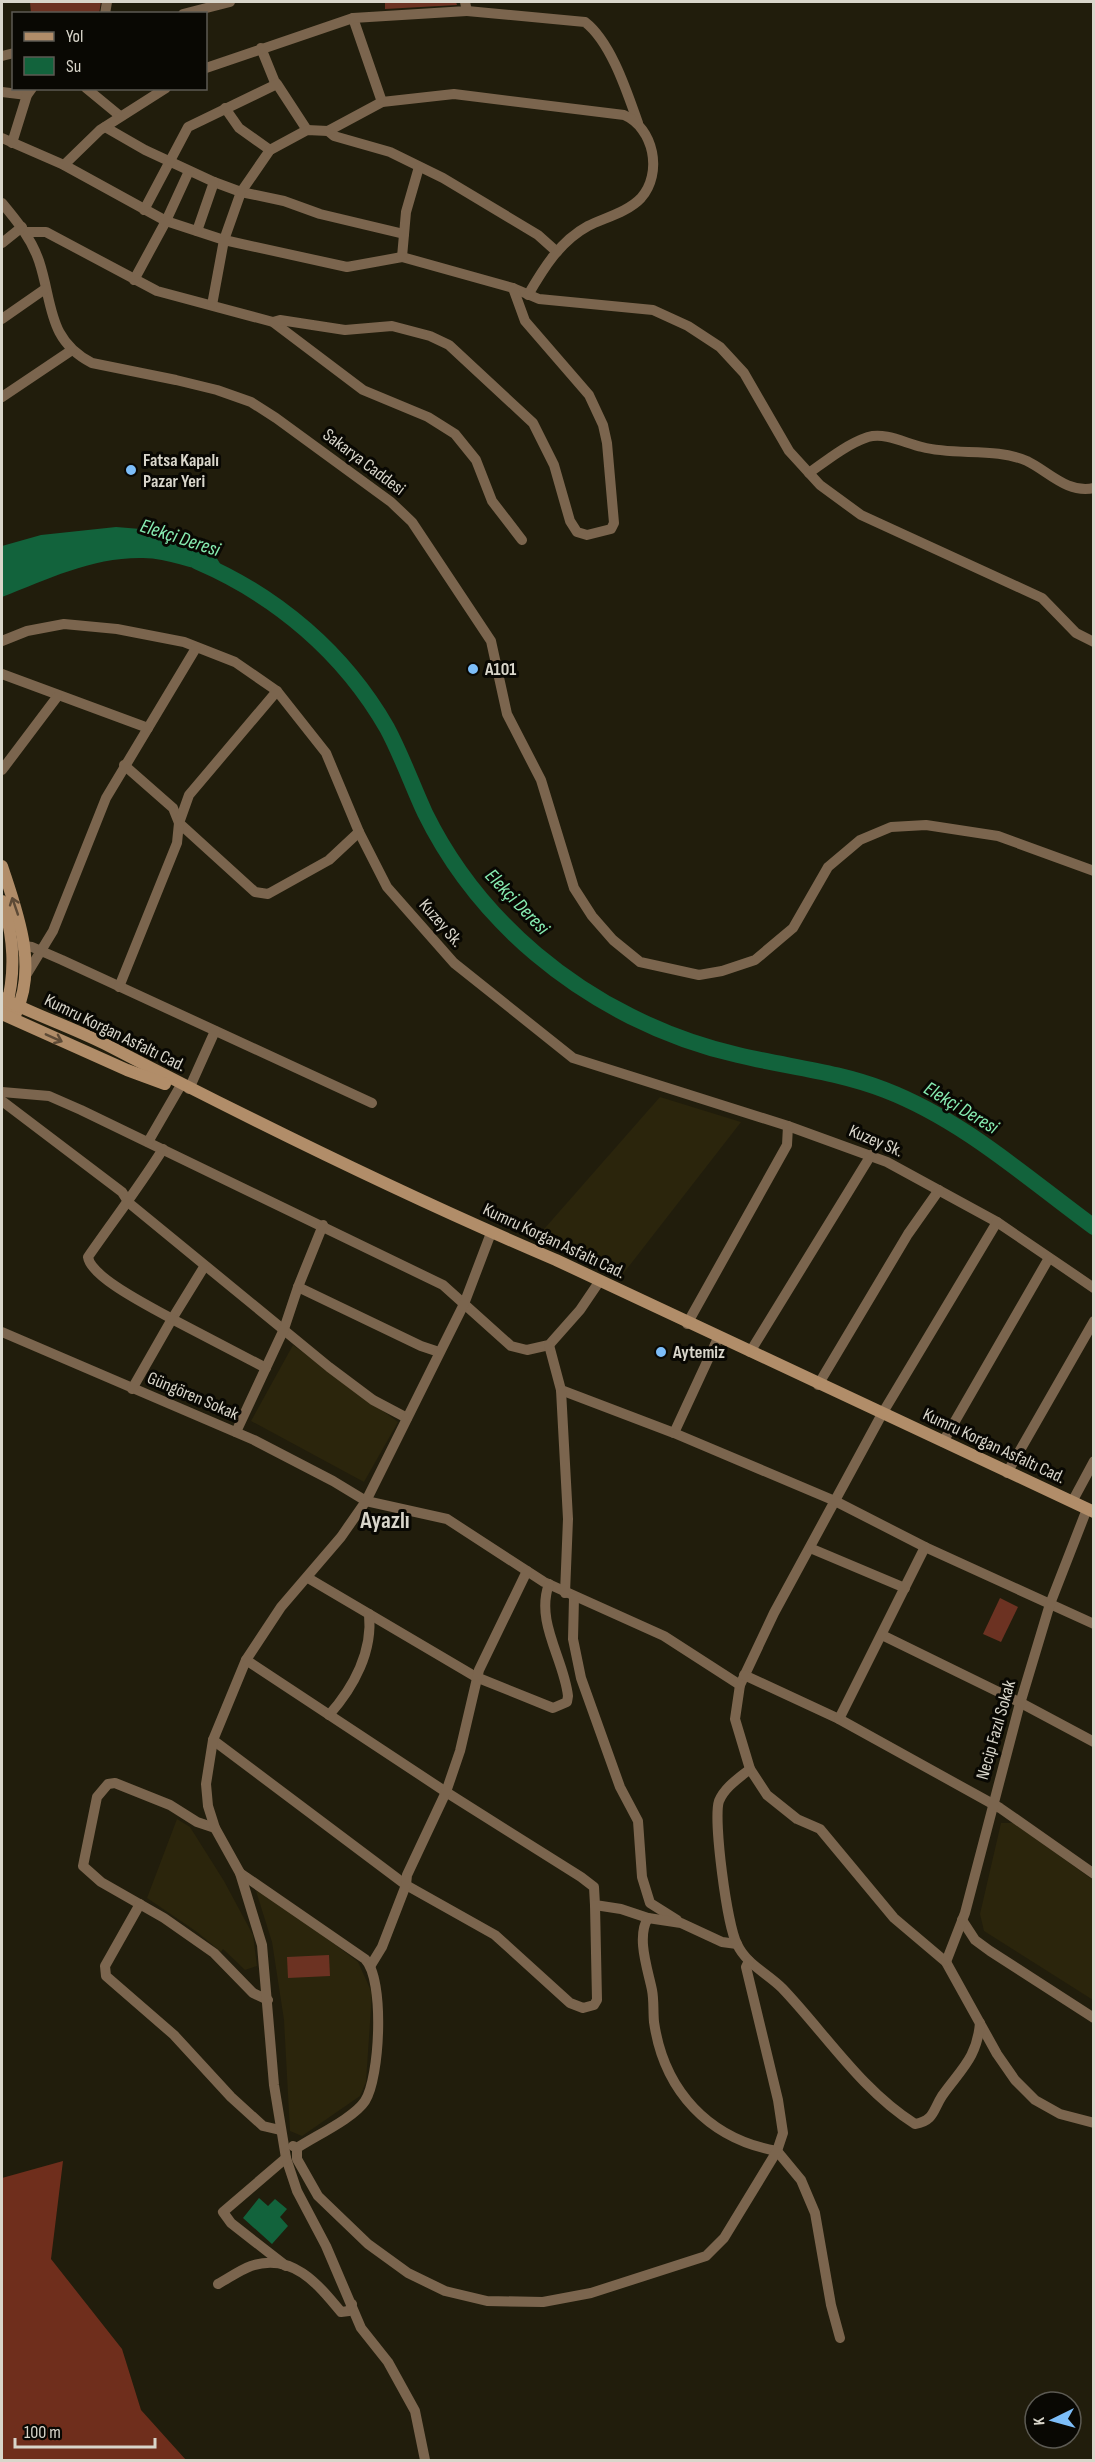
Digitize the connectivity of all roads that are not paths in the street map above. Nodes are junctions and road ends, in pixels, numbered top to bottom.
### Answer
1 (230, 2) edge
2 (466, 6) edge
3 (191, 12) edge
4 (353, 18) junction
5 (261, 48) junction
6 (207, 68) edge
7 (276, 85) junction
8 (88, 90) edge
9 (163, 90) edge
10 (2, 92) edge
11 (30, 92) edge
12 (382, 102) junction
13 (225, 108) junction
14 (120, 116) junction
15 (638, 123) junction
16 (105, 127) junction
17 (307, 130) junction
18 (328, 131) junction
19 (7, 140) edge
20 (270, 150) junction
21 (168, 162) junction
22 (64, 165) junction
23 (419, 167) junction
24 (189, 171) junction
25 (214, 182) junction
26 (241, 192) junction
27 (2, 204) edge
28 (144, 210) junction
29 (166, 221) junction
30 (24, 230) junction
31 (196, 231) junction
32 (404, 234) junction
33 (224, 240) junction
34 (2, 243) edge
35 (557, 252) junction
36 (402, 257) junction
37 (134, 280) junction
38 (513, 288) junction
39 (45, 289) junction
40 (528, 295) junction
41 (212, 305) junction
42 (2, 319) edge
43 (273, 322) junction
44 (72, 350) junction
45 (2, 397) edge
46 (809, 473) junction
47 (1094, 488) edge
48 (522, 540) dead end
49 (2, 640) edge
50 (1094, 642) edge
51 (196, 648) junction
52 (2, 674) edge
53 (277, 691) junction
54 (57, 697) junction
55 (148, 728) junction
56 (123, 765) junction
57 (2, 770) edge
58 (179, 823) junction
59 (359, 832) junction
60 (2, 866) edge
61 (1094, 871) edge
62 (2, 901) edge
63 (18, 946) junction
64 (41, 951) junction
65 (24, 977) junction
66 (119, 987) junction
67 (9, 1002) edge
68 (6, 1016) edge
69 (215, 1030) junction
70 (185, 1087) junction
71 (2, 1092) edge
72 (2, 1101) edge
73 (372, 1103) dead end
74 (788, 1126) junction
75 (148, 1142) junction
76 (163, 1149) junction
77 (871, 1155) junction
78 (939, 1190) junction
79 (129, 1203) junction
80 (997, 1222) junction
81 (323, 1225) junction
82 (491, 1233) junction
83 (1049, 1258) junction
84 (204, 1267) junction
85 (598, 1282) junction
86 (298, 1287) junction
87 (1094, 1288) edge
88 (464, 1304) junction
89 (172, 1319) junction
90 (1094, 1321) edge
91 (687, 1324) junction
92 (284, 1329) junction
93 (2, 1332) edge
94 (718, 1338) junction
95 (549, 1345) junction
96 (439, 1352) junction
97 (750, 1352) junction
98 (266, 1368) junction
99 (818, 1385) junction
100 (132, 1389) junction
101 (561, 1390) junction
102 (882, 1414) junction
103 (407, 1418) junction
104 (236, 1432) junction
105 (674, 1433) junction
106 (943, 1442) junction
107 (1094, 1461) edge
108 (1007, 1473) junction
109 (366, 1501) junction
110 (835, 1502) junction
111 (1072, 1502) junction
112 (1090, 1510) edge
113 (925, 1547) junction
114 (810, 1548) junction
115 (527, 1571) junction
116 (308, 1578) junction
117 (549, 1584) junction
118 (905, 1588) junction
119 (570, 1595) junction
120 (1050, 1604) junction
121 (369, 1614) junction
122 (1094, 1624) edge
123 (882, 1635) junction
124 (246, 1660) junction
125 (476, 1677) junction
126 (742, 1680) junction
127 (1021, 1703) junction
128 (329, 1715) junction
129 (839, 1719) junction
130 (213, 1740) junction
131 (1094, 1743) edge
132 (750, 1769) junction
133 (446, 1792) junction
134 (992, 1806) junction
135 (215, 1828) junction
136 (240, 1873) junction
137 (1094, 1874) edge
138 (406, 1885) junction
139 (140, 1904) junction
140 (595, 1905) junction
141 (648, 1918) junction
142 (962, 1920) junction
143 (681, 1923) junction
144 (736, 1944) junction
145 (749, 1961) junction
146 (946, 1962) junction
147 (371, 1965) junction
148 (267, 2000) junction
149 (1094, 2018) edge
150 (980, 2022) junction
151 (1094, 2123) edge
152 (279, 2130) junction
153 (282, 2142) junction
154 (297, 2148) junction
155 (777, 2151) junction
156 (286, 2158) junction
157 (286, 2266) junction
158 (218, 2284) dead end
159 (352, 2304) junction
160 (840, 2338) dead end
161 (425, 2460) edge

1 - 3 street
2 - 4 street
2 - 15 street
4 - 5 street
4 - 12 street
5 - 6 street
5 - 7 street
7 - 13 street
7 - 17 street
8 - 14 street
9 - 14 street
10 - 11 street
11 - 19 street
12 - 15 street
12 - 18 street
13 - 20 street
13 - 21 street
14 - 16 street
15 - 35 street
16 - 21 street
16 - 22 street
17 - 18 street
17 - 20 street
18 - 23 street
19 - 22 street
20 - 26 street
21 - 24 street
21 - 28 street
22 - 28 street
23 - 32 street
23 - 35 street
24 - 25 street
24 - 29 street
25 - 26 street
25 - 31 street
26 - 32 street
26 - 33 street
27 - 30 street, Sakarya Caddesi
28 - 29 street
29 - 31 street
29 - 37 street
30 - 34 street
30 - 37 street
30 - 39 street, Sakarya Caddesi
31 - 33 street
32 - 36 street
33 - 36 street
33 - 41 street
35 - 40 street
36 - 38 street
37 - 41 street
38 - 40 street
38 - 43 street
39 - 42 street
39 - 44 street, Sakarya Caddesi
40 - 46 street
41 - 43 street
43 - 48 street
44 - 45 street
44 - 61 street, Sakarya Caddesi
46 - 47 street
46 - 50 street
49 - 51 street, Kuzey Sk.
51 - 53 street, Kuzey Sk.
51 - 55 street
52 - 54 street
53 - 58 street
53 - 59 street, Kuzey Sk.
54 - 55 street
54 - 57 street
55 - 56 street
56 - 58 street
56 - 64 street
58 - 59 street
58 - 66 street
59 - 74 street, Kuzey Sk.
63 -> 60 main road
62 - 63 main road
63 - 64 street
63 - 65 main road
63 - 67 main road
64 - 65 street
64 - 66 street
65 - 67 main road
66 - 69 street
67 - 68 main road
67 - 70 main road, Kumru Korgan Asfaltı Cad.
68 -> 70 main road
69 - 70 street
69 - 73 street
70 - 75 street
70 - 82 main road, Kumru Korgan Asfaltı Cad.
71 - 75 street
72 - 79 street
74 - 77 street, Kuzey Sk.
74 - 91 street
75 - 76 street
76 - 79 street
76 - 81 street
77 - 78 street, Kuzey Sk.
77 - 97 street
78 - 80 street, Kuzey Sk.
78 - 99 street
79 - 84 street
79 - 89 street
80 - 83 street, Kuzey Sk.
80 - 102 street
81 - 86 street
81 - 88 street
82 - 85 main road, Kumru Korgan Asfaltı Cad.
82 - 88 street
83 - 87 street, Kuzey Sk.
83 - 106 street
84 - 89 street
84 - 92 street
85 - 91 main road, Kumru Korgan Asfaltı Cad.
85 - 95 street
86 - 92 street
86 - 96 street
88 - 95 street
88 - 96 street
89 - 98 street
89 - 100 street
90 - 108 street
91 - 94 main road, Kumru Korgan Asfaltı Cad.
92 - 98 street
92 - 103 street
93 - 100 street, Güngören Sokak
94 - 97 main road, Kumru Korgan Asfaltı Cad.
94 - 105 street
95 - 101 street
96 - 103 street
97 - 99 main road, Kumru Korgan Asfaltı Cad.
98 - 104 street
99 - 102 main road, Kumru Korgan Asfaltı Cad.
100 - 104 street, Güngören Sokak
101 - 105 street
101 - 119 street
102 - 106 main road, Kumru Korgan Asfaltı Cad.
102 - 110 street
103 - 109 street
104 - 109 street, Güngören Sokak
105 - 110 street
106 - 108 main road, Kumru Korgan Asfaltı Cad.
107 - 111 street
108 - 111 main road, Kumru Korgan Asfaltı Cad.
109 - 115 street, Güngören Sokak
109 - 116 street
110 - 113 street
110 - 114 street
111 - 112 main road, Kumru Korgan Asfaltı Cad.
112 - 120 street, Necip Fazıl Sokak
113 - 118 street
113 - 120 street
114 - 118 street
114 - 126 street
115 - 117 street, Güngören Sokak
115 - 125 street
116 - 121 street
116 - 124 street
117 - 119 street, Güngören Sokak
117 - 125 street
118 - 123 street
119 - 126 street, Güngören Sokak
119 - 143 street
120 - 122 street
120 - 127 street, Necip Fazıl Sokak
121 - 125 street
121 - 128 street
123 - 127 street
123 - 129 street
124 - 128 street
124 - 130 street
125 - 133 street
126 - 129 street, Güngören Sokak
126 - 132 street
127 - 131 street
127 - 134 street, Necip Fazıl Sokak
128 - 133 street
129 - 134 street, Güngören Sokak
130 - 135 street
130 - 138 street
132 - 144 street
132 - 146 street
133 - 138 street
133 - 140 street
134 - 137 street, Güngören Sokak
134 - 142 street, Necip Fazıl Sokak
135 - 136 street
135 - 139 street
136 - 147 street
136 - 148 street
138 - 140 street
138 - 147 street
139 - 148 street
139 - 152 street
140 - 141 street
141 - 143 street
141 - 155 street
142 - 146 street, Necip Fazıl Sokak
142 - 149 street
143 - 144 street
144 - 145 street
145 - 150 street
145 - 155 street
146 - 150 street
147 - 154 street
148 - 152 street
150 - 151 street
152 - 153 street
153 - 154 street
153 - 156 street
154 - 155 street
155 - 160 street
156 - 157 street
156 - 159 street
157 - 158 street
157 - 159 street
159 - 161 street

